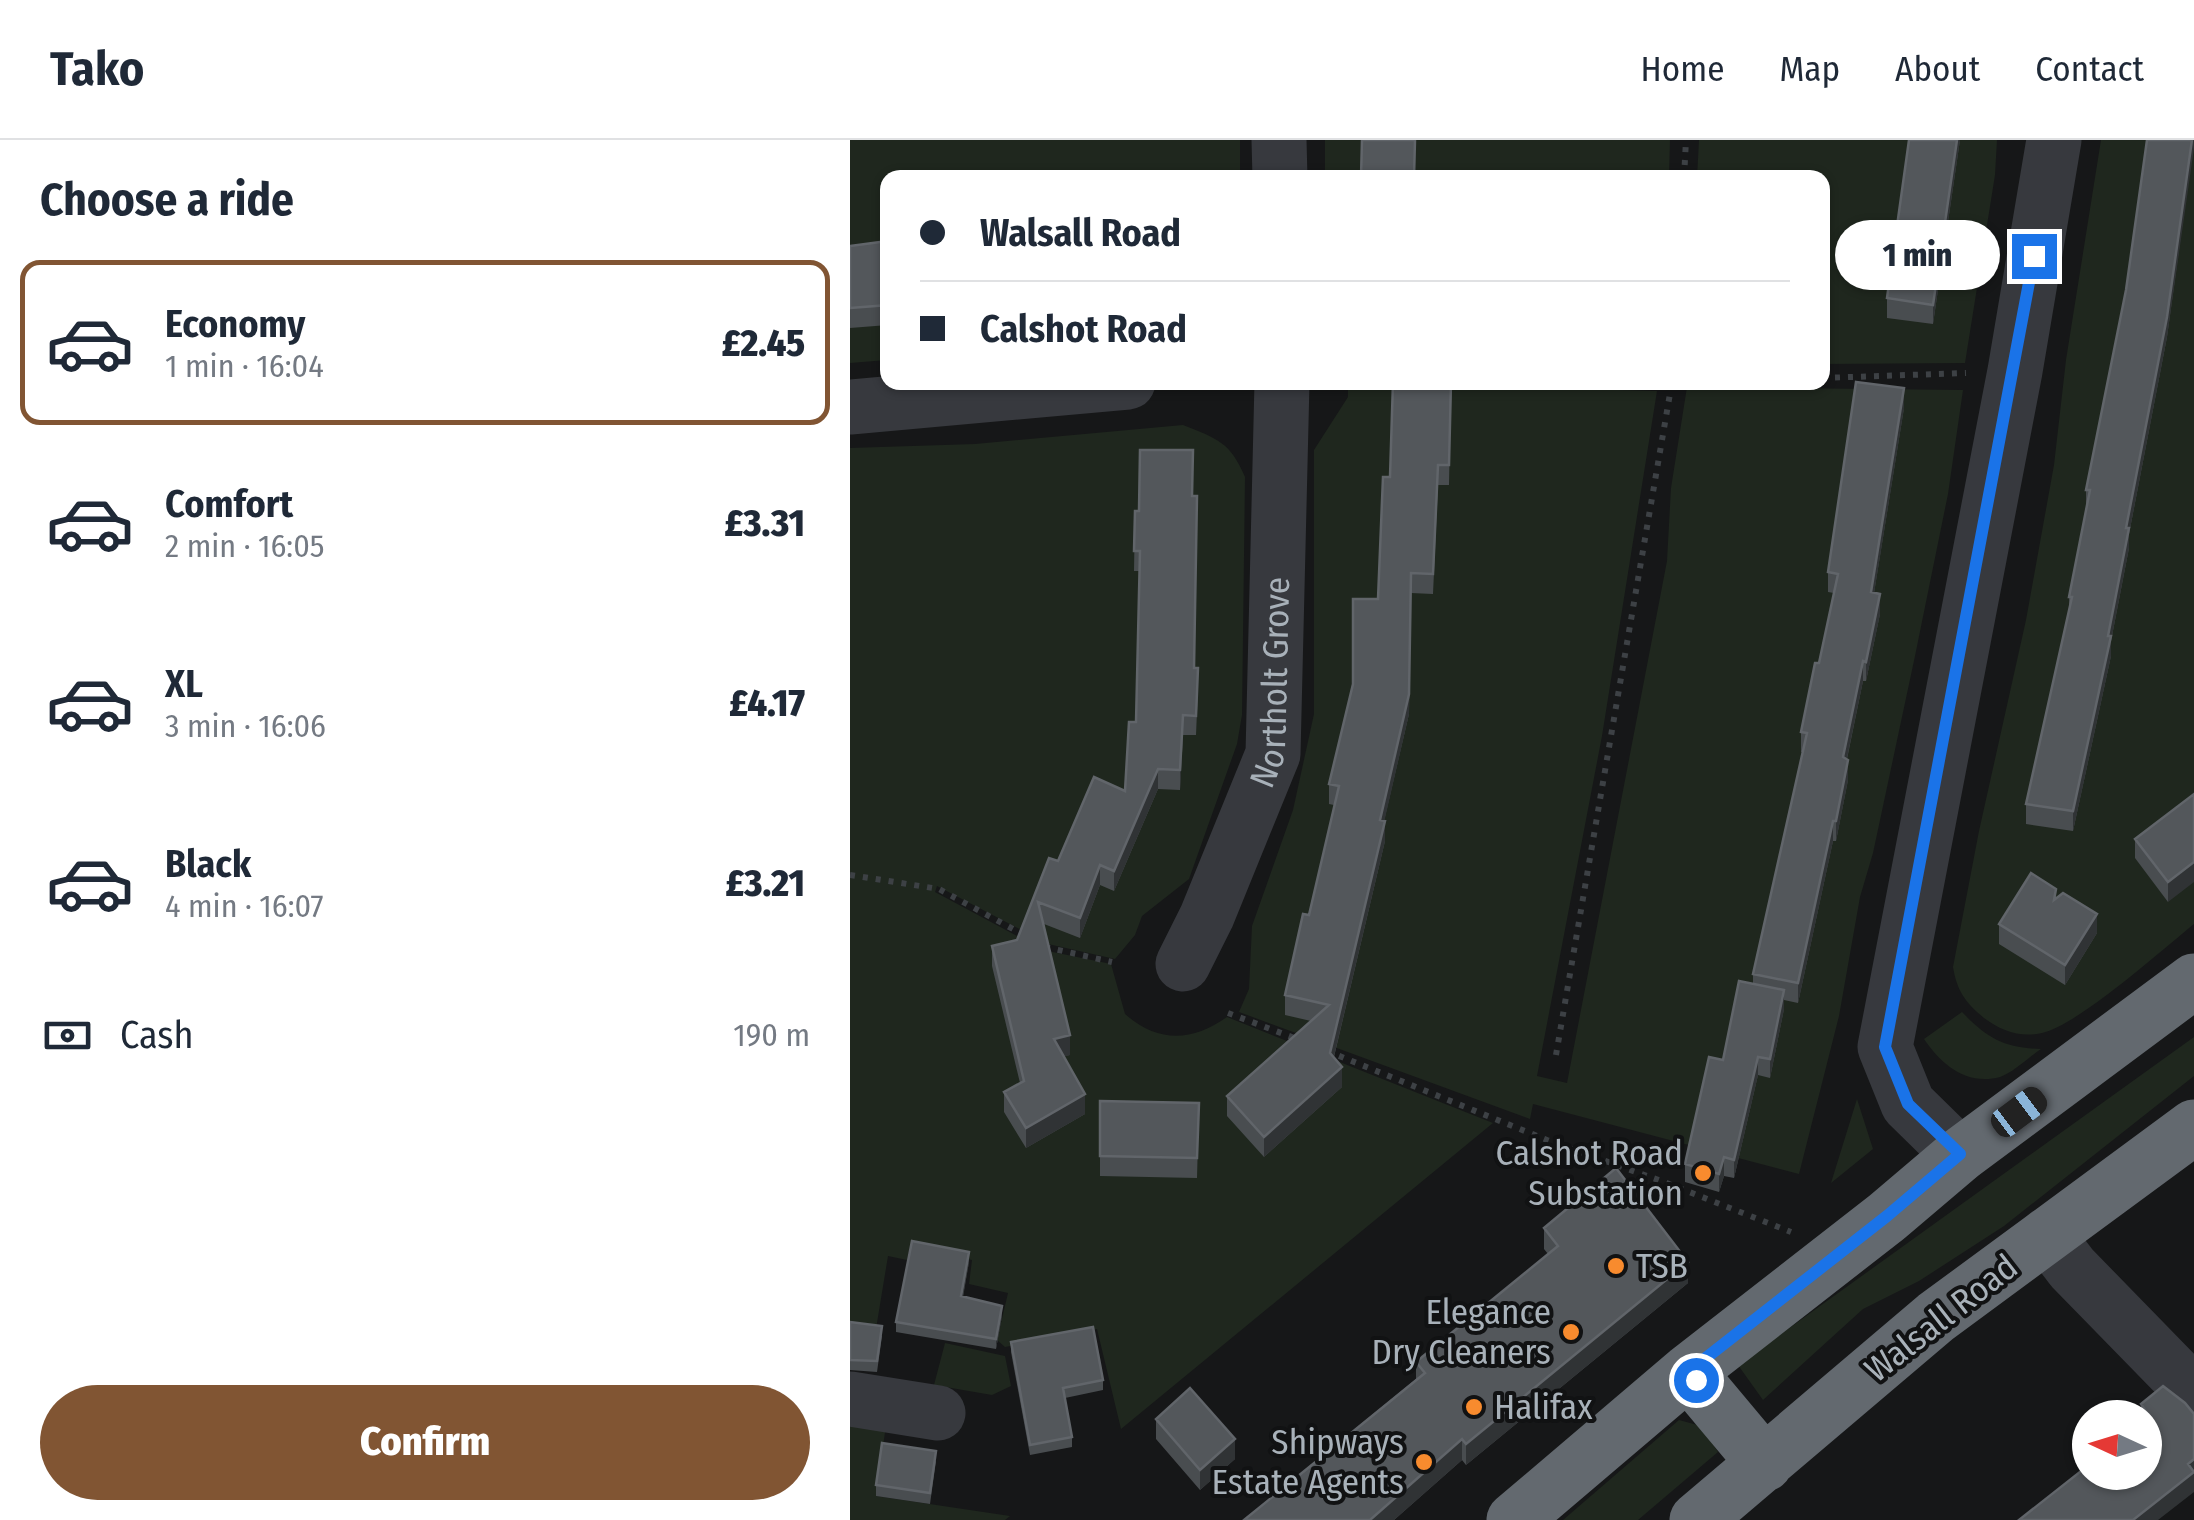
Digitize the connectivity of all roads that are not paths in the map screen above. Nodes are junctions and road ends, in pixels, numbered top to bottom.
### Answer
1 (1279, 140) edge
2 (2054, 140) edge
3 (1280, 170) edge
4 (1039, 390) edge
5 (1282, 390) edge
6 (850, 407) edge
7 (1183, 964) dead end
8 (2185, 990) edge
9 (2194, 1128) edge
10 (1960, 1154) junction
11 (2047, 1236) junction
12 (1688, 1372) junction
13 (2194, 1393) edge
14 (850, 1399) edge
15 (938, 1413) dead end
16 (1764, 1464) junction
17 (1514, 1520) edge
18 (1697, 1520) edge

1 - 3 street
2 - 10 street
4 - 6 street
5 - 7 street, Northolt Grove
8 - 10 highway
9 - 11 highway, Walsall Road
10 - 12 highway
11 - 13 street
11 - 16 highway, Walsall Road
12 - 16 highway
12 - 17 highway
14 - 15 street
16 - 18 highway, Walsall Road

